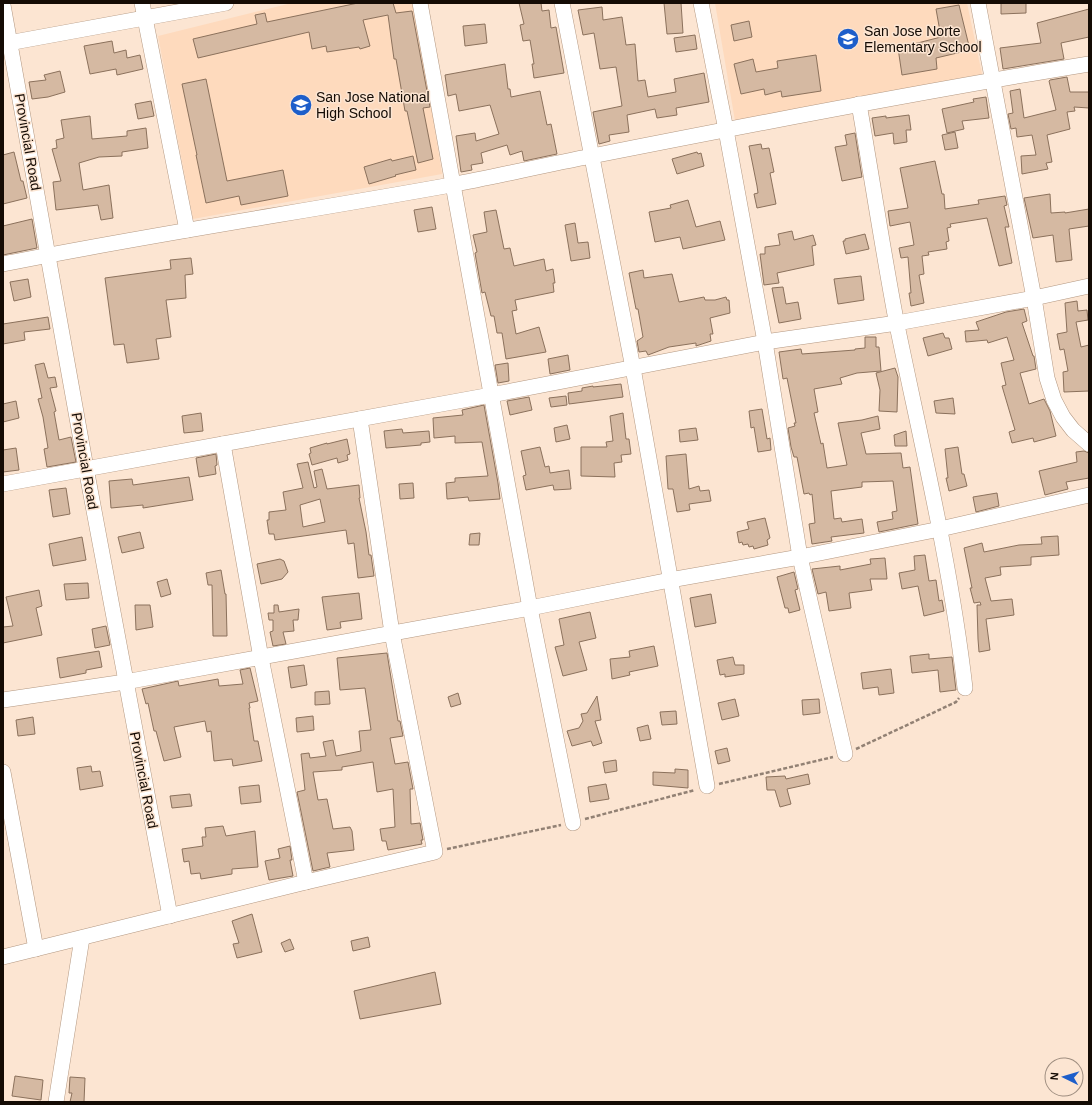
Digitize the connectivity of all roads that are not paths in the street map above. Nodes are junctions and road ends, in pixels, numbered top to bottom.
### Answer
1 (142, 3) edge
2 (226, 3) edge
3 (420, 3) edge
4 (562, 3) edge
5 (701, 3) edge
6 (978, 3) edge
7 (3, 5) edge
8 (144, 19) junction
9 (7, 43) edge
10 (1089, 64) edge
11 (993, 80) junction
12 (859, 104) junction
13 (726, 130) junction
14 (592, 156) junction
15 (452, 185) junction
16 (187, 230) junction
17 (47, 255) junction
18 (3, 264) edge
19 (1089, 286) edge
20 (1034, 298) junction
21 (897, 323) junction
22 (765, 342) junction
23 (633, 368) junction
24 (491, 395) junction
25 (360, 419) junction
26 (223, 444) junction
27 (1089, 444) edge
28 (86, 468) junction
29 (3, 484) edge
30 (1089, 495) edge
31 (940, 529) junction
32 (800, 557) junction
33 (670, 580) junction
34 (530, 608) junction
35 (392, 633) junction
36 (260, 658) junction
37 (125, 682) junction
38 (965, 688) dead end
39 (3, 700) edge
40 (845, 754) dead end
41 (3, 772) edge
42 (707, 786) dead end
43 (573, 822) dead end
44 (306, 882) junction
45 (170, 916) junction
46 (82, 938) junction
47 (36, 949) junction
48 (3, 957) edge
49 (56, 1102) edge

1 - 8 street
2 - 8 street
3 - 15 street
4 - 14 street
5 - 13 street
6 - 11 street
7 - 9 street, Provincial Road
8 - 9 street
8 - 16 street
9 - 17 street, Provincial Road
10 - 11 street
11 - 12 street
11 - 20 street
12 - 13 street
12 - 21 street
13 - 14 street
13 - 22 street
14 - 15 street
14 - 23 street
15 - 16 street
15 - 24 street
16 - 17 street
17 - 18 street
17 - 28 street, Provincial Road
19 - 20 street
20 - 21 street
20 - 27 street
21 - 22 street
21 - 31 street
22 - 23 street
22 - 32 street
23 - 24 street
23 - 33 street
24 - 25 street
24 - 34 street
25 - 26 street
25 - 35 street
26 - 28 street
26 - 36 street
28 - 29 street
28 - 37 street, Provincial Road
30 - 31 street
31 - 32 street
31 - 38 street
32 - 33 street
32 - 40 street
33 - 34 street
33 - 42 street
34 - 35 street
34 - 43 street
35 - 36 street
35 - 44 street
36 - 37 street
36 - 44 street
37 - 39 street
37 - 45 street, Provincial Road
41 - 47 street
44 - 45 street
45 - 46 street
46 - 47 street
46 - 49 street
47 - 48 street

